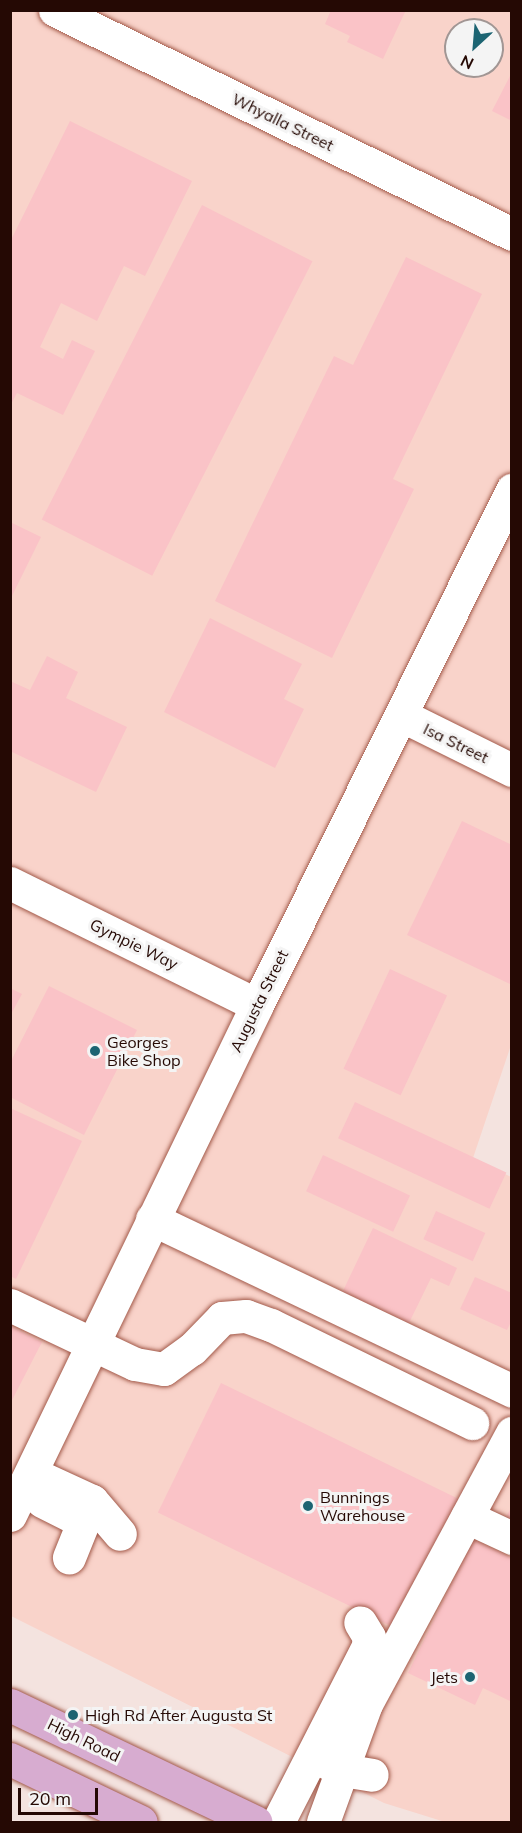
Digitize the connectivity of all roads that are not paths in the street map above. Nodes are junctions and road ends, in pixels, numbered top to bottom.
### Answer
1 (55, 10) edge
2 (512, 234) edge
3 (512, 490) edge
4 (401, 715) junction
5 (512, 770) edge
6 (10, 883) edge
7 (257, 1005) junction
8 (152, 1219) junction
9 (10, 1305) edge
10 (92, 1346) junction
11 (512, 1390) edge
12 (472, 1423) dead end
13 (512, 1433) edge
14 (21, 1493) edge
15 (467, 1516) junction
16 (120, 1534) dead end
17 (512, 1538) edge
18 (69, 1557) dead end
19 (360, 1622) dead end
20 (10, 1705) edge
21 (317, 1745) junction
22 (10, 1759) edge
23 (357, 1773) junction
24 (141, 1822) edge
25 (255, 1822) edge
26 (278, 1822) edge
27 (323, 1822) edge

1 - 2 street, Whyalla Street
3 - 4 street, Augusta Street
4 - 5 street, Isa Street
4 - 7 street, Augusta Street
6 - 7 street, Gympie Way
7 - 8 street, Augusta Street
8 - 10 street, Augusta Street
8 - 11 street
9 - 10 street
10 - 12 street
10 - 14 street, Augusta Street
13 - 15 street
14 - 16 street
14 - 18 street
15 - 17 street
15 - 23 street
19 - 21 street
20 - 25 main road, High Road
21 - 23 street
21 - 26 street
22 - 24 main road
23 - 27 street

